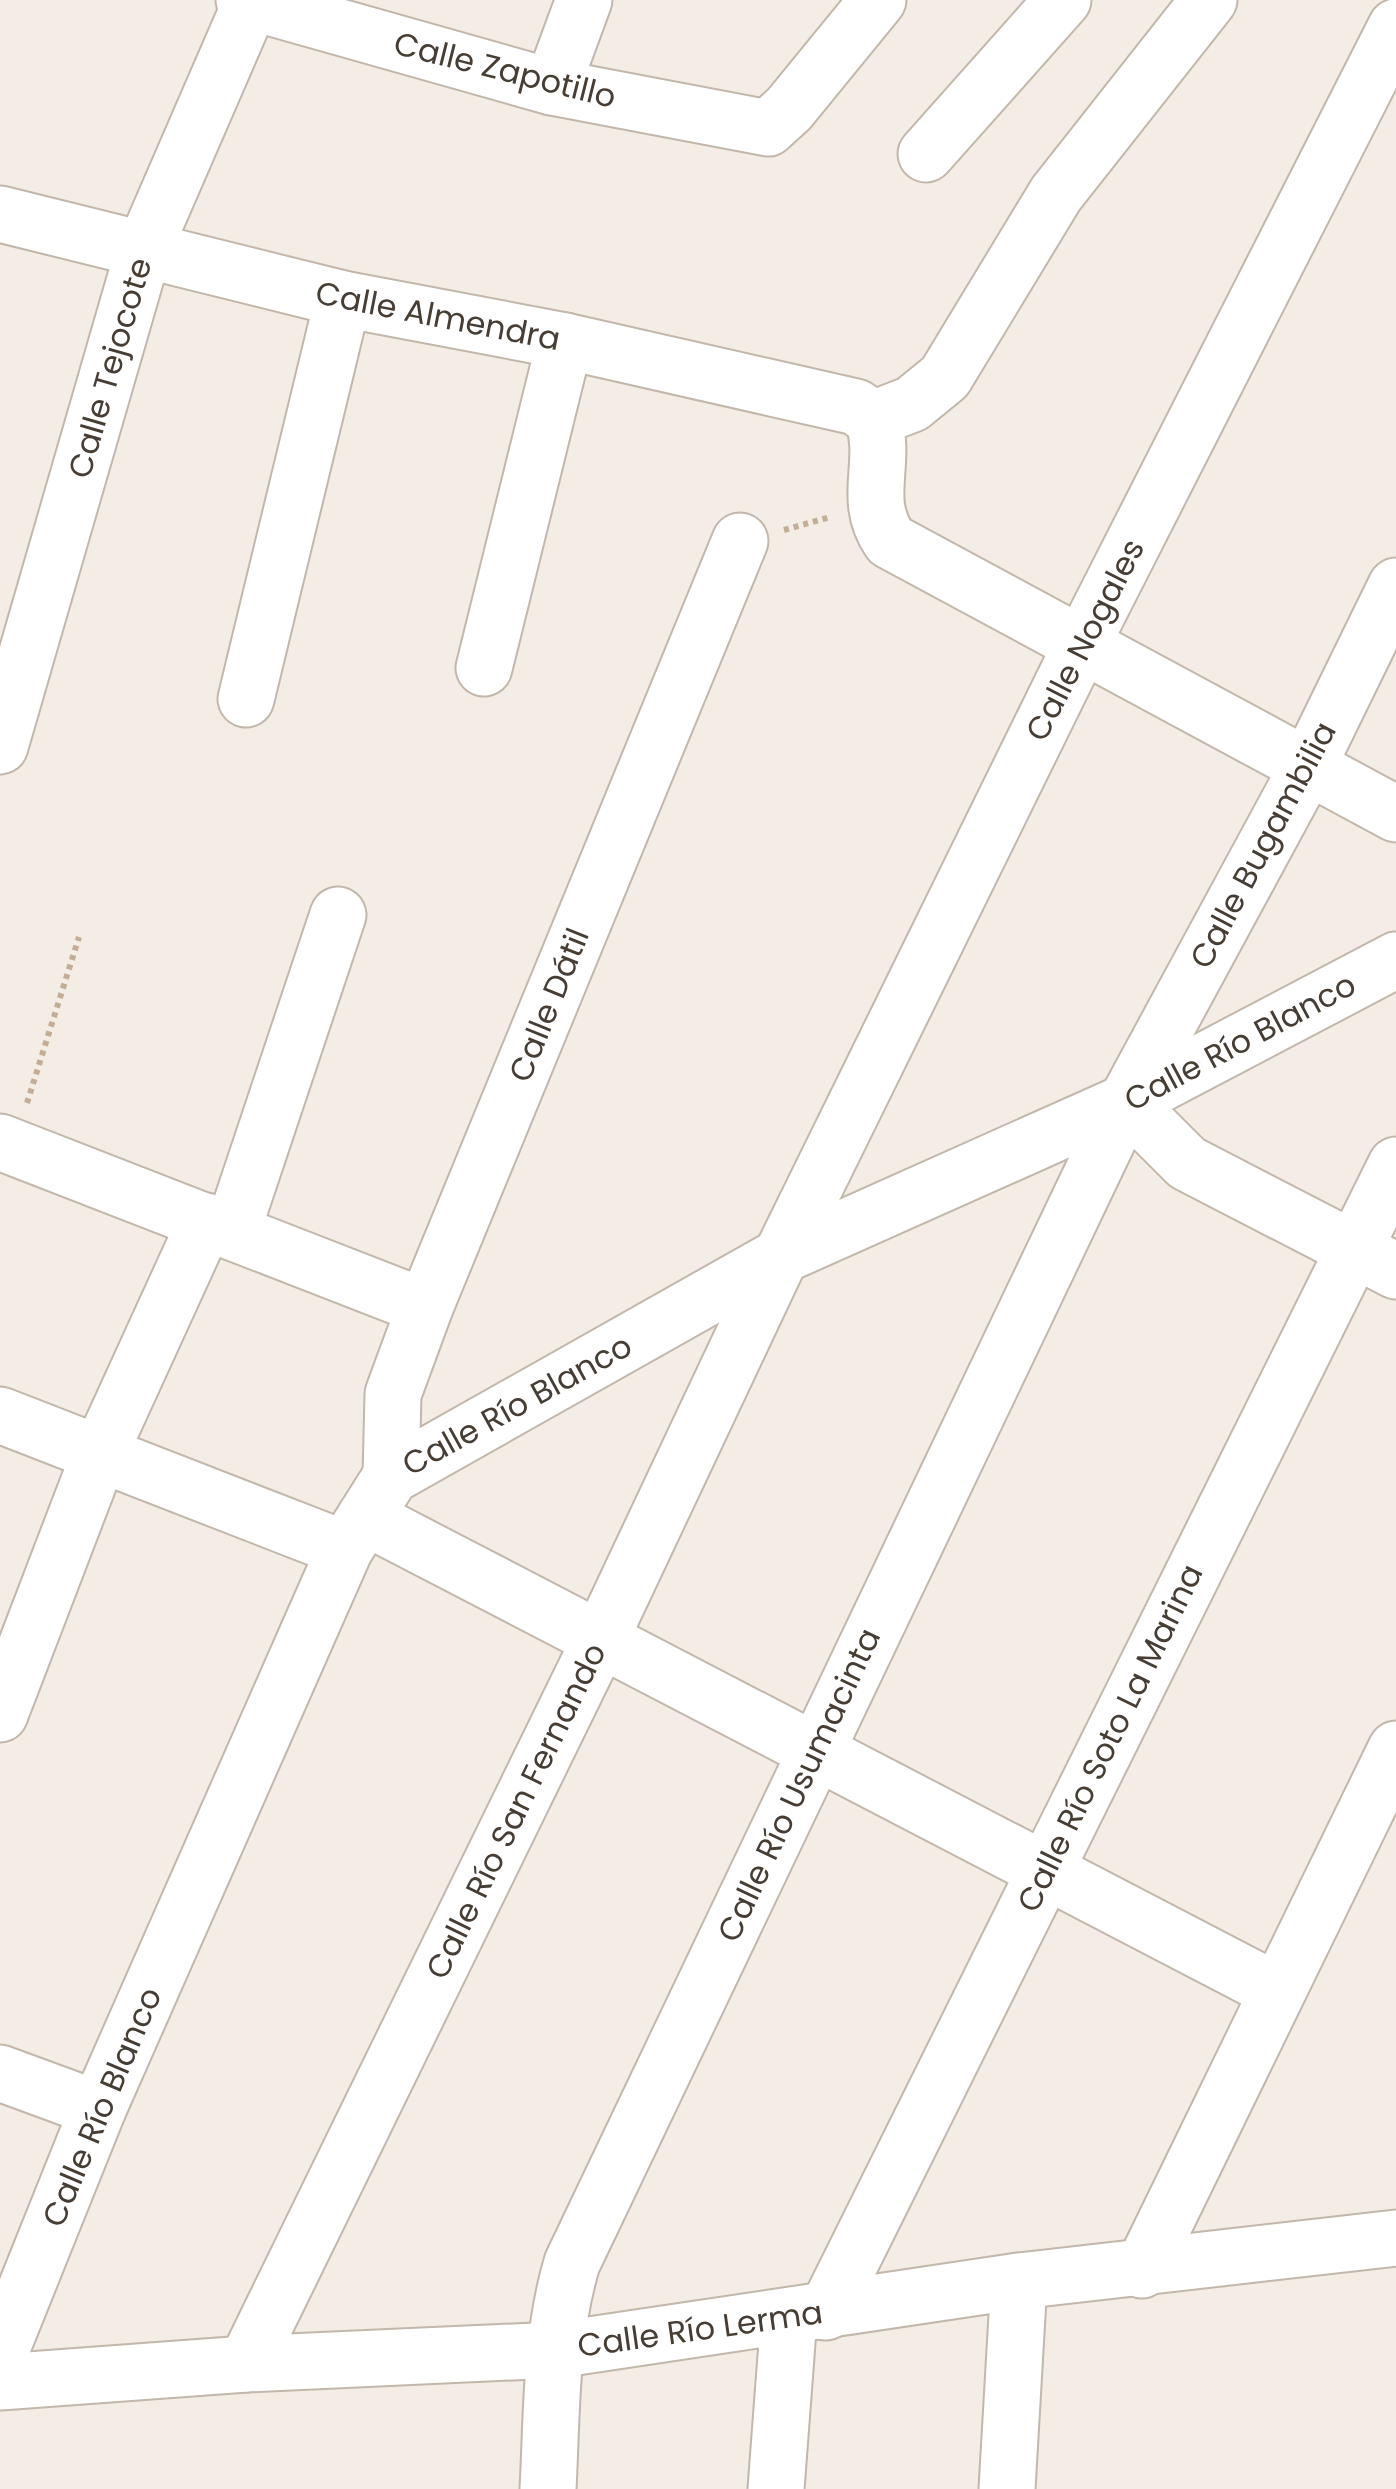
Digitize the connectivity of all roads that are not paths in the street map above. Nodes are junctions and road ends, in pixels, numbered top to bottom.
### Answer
1 (249, 0) edge
2 (584, 0) edge
3 (878, 0) edge
4 (1064, 0) edge
5 (1210, 0) edge
6 (1392, 45) edge
7 (552, 87) junction
8 (926, 154) dead end
9 (0, 214) edge
10 (144, 250) junction
11 (343, 299) junction
12 (565, 341) junction
13 (874, 419) junction
14 (740, 542) road end
15 (1396, 586) edge
16 (1082, 644) junction
17 (484, 668) dead end
18 (246, 699) dead end
19 (0, 746) edge
20 (1307, 768) junction
21 (1396, 814) edge
22 (338, 916) dead end
23 (1396, 960) edge
24 (1126, 1102) junction
25 (7, 1144) edge
26 (1396, 1164) edge
27 (219, 1227) junction
28 (782, 1256) junction
29 (1375, 1260) edge
30 (425, 1307) junction
31 (0, 1414) edge
32 (100, 1453) junction
33 (367, 1514) junction
34 (600, 1640) junction
35 (0, 1714) edge
36 (1396, 1749) edge
37 (815, 1750) junction
38 (1045, 1869) junction
39 (1277, 1991) junction
40 (0, 2073) edge
41 (98, 2109) junction
42 (1396, 2238) edge
43 (1142, 2270) junction
44 (1019, 2282) junction
45 (807, 2314) junction
46 (556, 2350) junction
47 (2, 2351) edge
48 (246, 2364) junction
49 (548, 2489) edge
50 (776, 2489) edge
51 (1007, 2489) edge

1 - 7 street, Calle Zapotillo
1 - 10 street, Calle Tejocote
2 - 7 street
3 - 7 street, Calle Zapotillo
4 - 8 street
5 - 13 street
6 - 16 street, Calle Nogales
9 - 10 street, Calle Almendra
10 - 11 street, Calle Almendra
10 - 19 street, Calle Tejocote
11 - 12 street, Calle Almendra
11 - 18 street
12 - 13 street, Calle Almendra
12 - 17 street
13 - 16 street
14 - 30 street, Calle Dátil
15 - 20 street, Calle Bugambilia
16 - 20 street
16 - 28 street, Calle Nogales
20 - 21 street
20 - 24 street, Calle Bugambilia
22 - 27 street
23 - 24 street, Calle Río Blanco
24 - 28 street, Calle Río Blanco
24 - 29 street
24 - 37 street, Calle Río Usumacinta
25 - 27 street
26 - 29 street, Calle Río Soto La Marina
27 - 30 street
27 - 32 street
28 - 33 street, Calle Río Blanco
28 - 34 street, Calle Río San Fernando
29 - 38 street, Calle Río Soto La Marina
30 - 33 street, Calle Dátil
31 - 32 street
32 - 33 street
32 - 35 street
33 - 34 street
33 - 41 street, Calle Río Blanco
34 - 37 street
34 - 48 street, Calle Río San Fernando
36 - 39 street
37 - 38 street
37 - 46 street, Calle Río Usumacinta
38 - 39 street
38 - 45 street, Calle Río Soto La Marina
39 - 43 street
40 - 41 street
41 - 47 street, Calle Río Blanco
42 - 43 street, Calle Río Lerma
43 - 44 street, Calle Río Lerma
44 - 45 street, Calle Río Lerma
44 - 51 street
45 - 46 street, Calle Río Lerma
45 - 50 street
46 - 48 street, Calle Río Lerma
46 - 49 street, Calle Río Usumacinta
47 - 48 street, Calle Río Lerma

